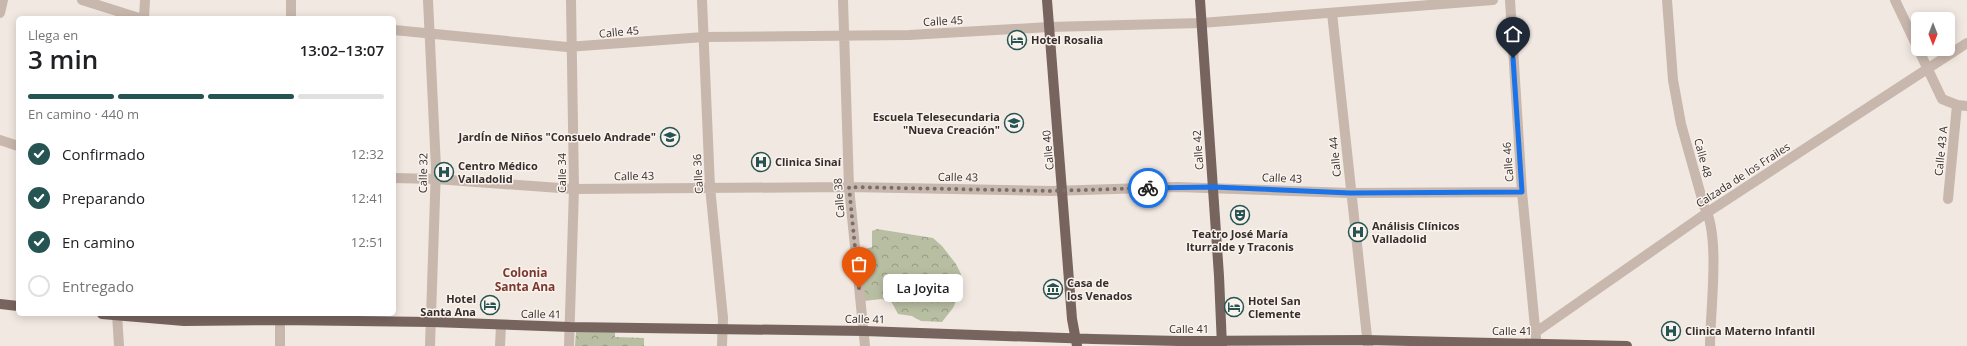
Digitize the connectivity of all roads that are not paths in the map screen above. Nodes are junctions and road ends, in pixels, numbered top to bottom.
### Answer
1 (3, 0) edge
2 (82, 0) edge
3 (145, 0) edge
4 (291, 0) edge
5 (428, 0) edge
6 (571, 0) edge
7 (702, 0) edge
8 (843, 0) edge
9 (1047, 0) edge
10 (1200, 0) edge
11 (1493, 0) edge
12 (1510, 0) edge
13 (1667, 0) edge
14 (1895, 0) edge
15 (0, 13) edge
16 (1332, 13) junction
17 (134, 16) edge
18 (144, 16) edge
19 (291, 16) edge
20 (1201, 23) junction
21 (1049, 27) junction
22 (396, 30) edge
23 (430, 32) junction
24 (845, 36) junction
25 (704, 37) junction
26 (1967, 43) edge
27 (572, 47) junction
28 (1927, 70) junction
29 (1962, 106) edge
30 (0, 140) edge
31 (16, 145) edge
32 (396, 178) edge
33 (435, 179) junction
34 (710, 187) junction
35 (849, 187) junction
36 (1213, 187) junction
37 (574, 189) junction
38 (1063, 190) junction
39 (1522, 192) junction
40 (1350, 193) junction
41 (1948, 199) dead end
42 (1708, 212) junction
43 (0, 304) edge
44 (16, 306) edge
45 (117, 316) edge
46 (128, 316) edge
47 (280, 317) edge
48 (432, 322) junction
49 (501, 325) junction
50 (570, 327) junction
51 (723, 328) junction
52 (864, 331) junction
53 (1536, 340) edge
54 (1076, 342) edge
55 (1222, 343) edge
56 (1367, 343) edge
57 (118, 346) edge
58 (280, 346) edge
59 (430, 346) edge
60 (500, 346) edge
61 (569, 346) edge
62 (722, 346) edge
63 (865, 346) edge
64 (1627, 346) edge
65 (1710, 346) edge

1 - 15 street
2 - 17 street
3 - 18 street
4 - 19 street
5 - 23 street, Calle 32
6 - 27 street, Calle 34
7 - 25 street, Calle 36
8 - 24 street, Calle 38
9 - 21 main road, Calle 40
10 - 20 main road, Calle 42
11 - 16 street, Calle 45
12 - 39 street, Calle 46
13 - 42 street, Calle 48
14 - 28 street
16 - 20 street, Calle 45
16 - 40 street, Calle 44
20 - 21 street, Calle 45
20 - 36 main road, Calle 42
21 - 24 street, Calle 45
21 - 38 main road, Calle 40
22 - 23 street, Calle 45
23 - 27 street, Calle 45
23 - 33 street, Calle 32
24 - 25 street, Calle 45
24 - 35 street, Calle 38
25 - 27 street, Calle 45
25 - 34 street, Calle 36
26 - 28 street, Calzada de los Frailes
27 - 37 street, Calle 34
28 - 29 street
28 - 42 street, Calzada de los Frailes
29 - 41 street, Calle 43 A
30 - 31 street
32 - 33 street, Calle 43
33 - 37 street, Calle 43
33 - 48 street, Calle 32
34 - 35 street, Calle 43
34 - 37 street, Calle 43
34 - 51 street, Calle 36
35 - 38 street, Calle 43
35 - 52 street, Calle 38
36 - 38 street, Calle 43
36 - 40 street, Calle 43
36 - 55 main road, Calle 42
37 - 50 street, Calle 34
38 - 54 main road, Calle 40
39 - 40 street, Calle 43
39 - 53 street, Calle 46
40 - 56 street, Calle 44
42 - 53 street, Calzada de los Frailes
42 - 65 street, Calle 48
43 - 44 main road
45 - 57 street
46 - 47 main road, Calle 41
47 - 48 main road, Calle 41
47 - 58 street
48 - 49 main road, Calle 41
48 - 59 street, Calle 32
49 - 50 main road, Calle 41
49 - 60 street
50 - 51 main road, Calle 41
50 - 61 street, Calle 34
51 - 52 main road, Calle 41
51 - 62 street, Calle 36
52 - 54 main road, Calle 41
52 - 63 street, Calle 38
53 - 56 main road, Calle 41
53 - 64 main road, Calle 41
54 - 55 main road, Calle 41
55 - 56 main road, Calle 41

